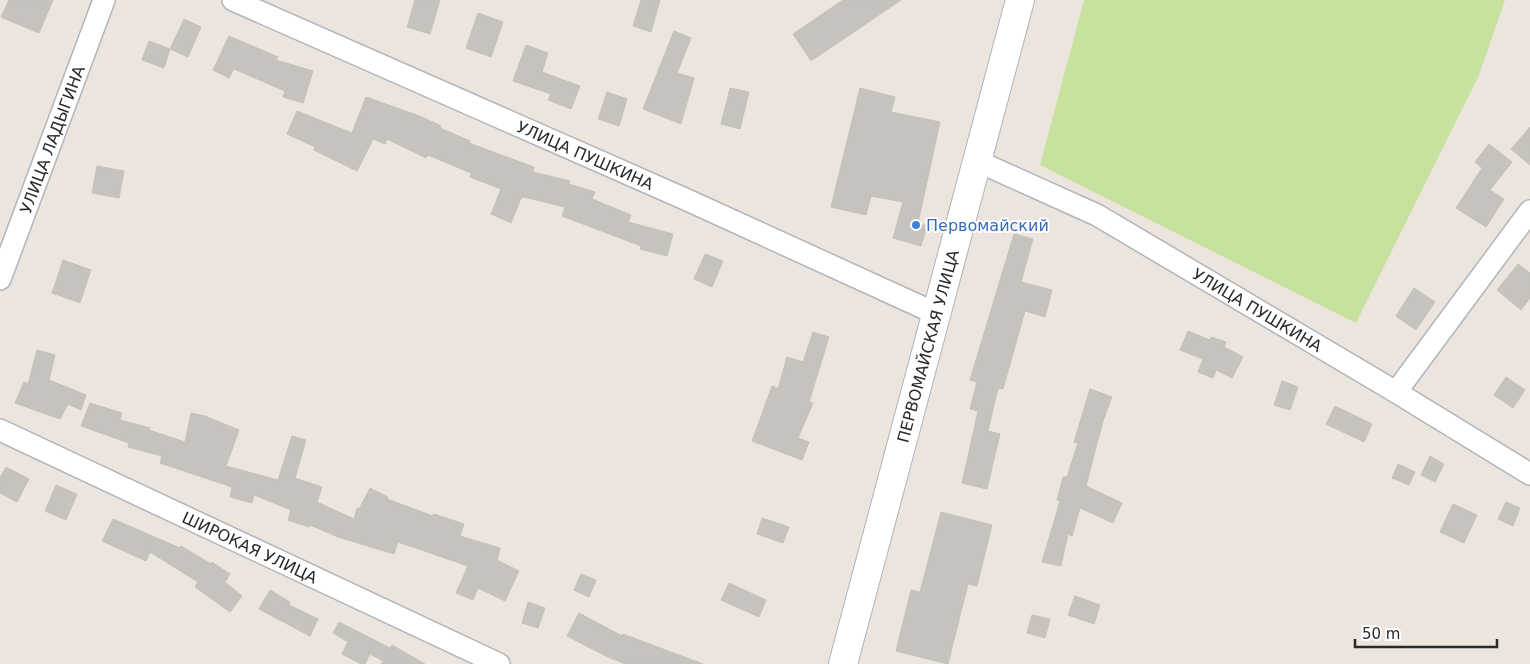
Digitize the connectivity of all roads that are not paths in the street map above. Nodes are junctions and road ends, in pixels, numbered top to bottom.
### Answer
1 (104, 0) edge
2 (233, 0) edge
3 (1020, 0) edge
4 (977, 160) junction
5 (1530, 212) edge
6 (0, 279) edge
7 (937, 314) junction
8 (1396, 392) junction
9 (0, 430) edge
10 (1530, 474) edge
11 (498, 664) edge
12 (842, 664) edge

1 - 6 street, УЛИЦА ЛАДЫГИНА
2 - 7 street, УЛИЦА ПУШКИНА
3 - 4 street, ПЕРВОМАЙСКАЯ УЛИЦА
4 - 7 street, ПЕРВОМАЙСКАЯ УЛИЦА
4 - 8 street, УЛИЦА ПУШКИНА
5 - 8 street
7 - 12 street, ПЕРВОМАЙСКАЯ УЛИЦА
8 - 10 street, УЛИЦА ПУШКИНА
9 - 11 street, ШИРОКАЯ УЛИЦА

